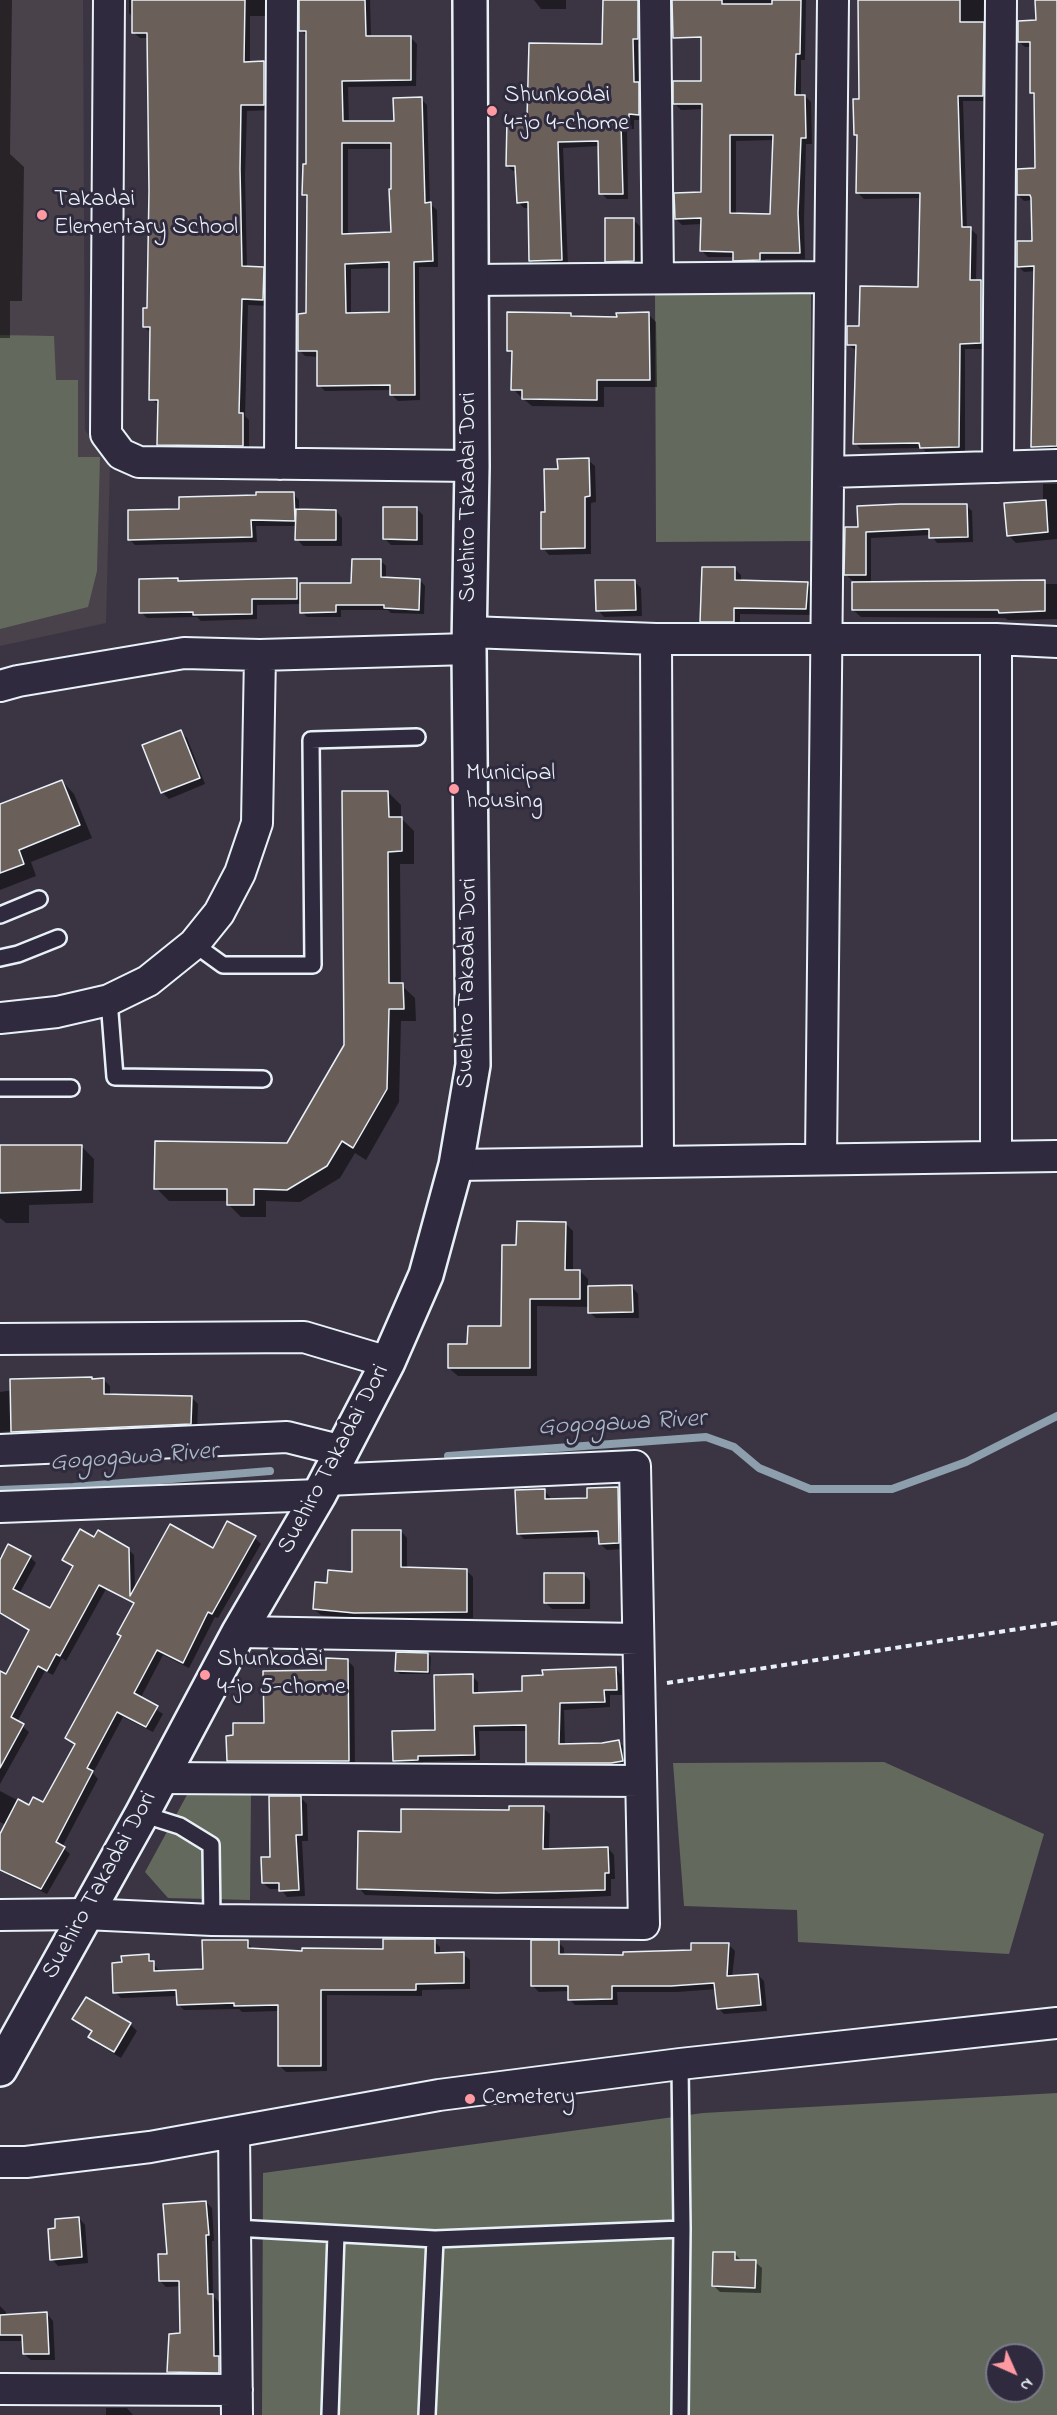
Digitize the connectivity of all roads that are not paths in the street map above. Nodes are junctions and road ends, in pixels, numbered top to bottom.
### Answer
1 (109, 0) edge
2 (282, 0) edge
3 (470, 0) edge
4 (655, 0) edge
5 (833, 0) edge
6 (1001, 0) edge
7 (830, 277) junction
8 (658, 278) junction
9 (471, 280) junction
10 (280, 464) junction
11 (1057, 465) edge
12 (472, 466) junction
13 (998, 467) junction
14 (829, 472) junction
15 (656, 639) junction
16 (827, 639) junction
17 (996, 639) junction
18 (469, 641) junction
19 (1057, 642) edge
20 (260, 655) junction
21 (0, 686) edge
22 (417, 737) dead end
23 (39, 899) dead end
24 (0, 915) edge
25 (58, 938) dead end
26 (194, 944) junction
27 (0, 958) edge
28 (109, 1000) junction
29 (0, 1018) edge
30 (263, 1079) dead end
31 (0, 1088) edge
32 (71, 1088) dead end
33 (996, 1156) junction
34 (1057, 1156) edge
35 (821, 1159) junction
36 (658, 1162) junction
37 (456, 1165) junction
38 (0, 1339) edge
39 (388, 1362) junction
40 (0, 1450) edge
41 (343, 1451) junction
42 (323, 1488) junction
43 (3, 1513) edge
44 (239, 1632) junction
45 (638, 1639) junction
46 (162, 1778) junction
47 (641, 1781) junction
48 (142, 1814) junction
49 (85, 1914) junction
50 (0, 1915) edge
51 (212, 1920) junction
52 (1057, 2023) edge
53 (680, 2064) junction
54 (0, 2069) edge
55 (234, 2132) junction
56 (0, 2162) edge
57 (235, 2228) junction
58 (682, 2229) junction
59 (336, 2234) junction
60 (435, 2239) junction
61 (0, 2389) edge
62 (237, 2402) edge
63 (330, 2415) edge
64 (427, 2415) edge
65 (680, 2415) edge

1 - 10 street
2 - 10 street
3 - 9 street, Suehiro Takadai Dori
4 - 8 street
5 - 7 street
6 - 13 street
7 - 8 street
7 - 14 street
8 - 9 street
9 - 12 street, Suehiro Takadai Dori
10 - 12 street
11 - 13 street
12 - 18 street, Suehiro Takadai Dori
13 - 14 street
14 - 16 street
15 - 16 street
15 - 18 street
15 - 36 street
16 - 17 street
16 - 35 street
17 - 19 street
17 - 33 street
18 - 20 street
18 - 37 street, Suehiro Takadai Dori
20 - 21 street
20 - 26 street
22 - 26 lane
23 - 24 lane
25 - 27 lane
26 - 28 street
28 - 29 street
28 - 30 lane
31 - 32 lane
33 - 34 street
33 - 35 street
35 - 36 street
36 - 37 street
37 - 39 street, Suehiro Takadai Dori
38 - 39 street
39 - 41 street, Suehiro Takadai Dori
40 - 41 street
41 - 42 street, Suehiro Takadai Dori
42 - 43 street
42 - 44 street, Suehiro Takadai Dori
42 - 45 street
44 - 45 street
44 - 46 street, Suehiro Takadai Dori
45 - 47 street
46 - 47 street
46 - 48 street, Suehiro Takadai Dori
47 - 51 street
48 - 49 street, Suehiro Takadai Dori
48 - 51 lane
49 - 50 street
49 - 51 street
49 - 54 street, Suehiro Takadai Dori
52 - 53 street
53 - 55 street
53 - 58 lane
55 - 56 street
55 - 57 street
57 - 59 lane
57 - 62 street
58 - 60 lane
58 - 65 lane
59 - 60 lane
59 - 63 lane
60 - 64 lane
61 - 62 street

